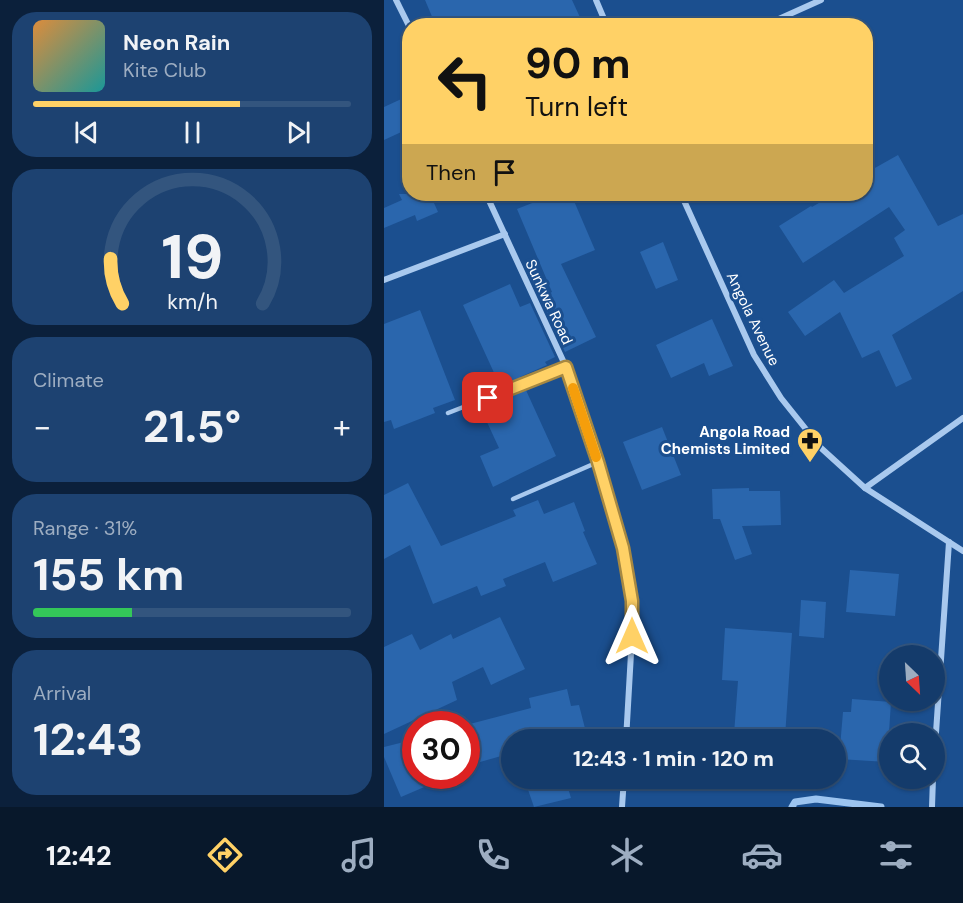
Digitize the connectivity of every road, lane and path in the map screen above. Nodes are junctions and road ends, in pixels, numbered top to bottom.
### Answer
1 (396, 0) edge
2 (596, 0) edge
3 (821, 0) edge
4 (405, 18) edge
5 (604, 18) edge
6 (781, 18) edge
7 (489, 201) edge
8 (684, 201) edge
9 (505, 234) junction
10 (384, 280) edge
11 (566, 367) junction
12 (448, 413) dead end
13 (963, 418) edge
14 (598, 462) junction
15 (865, 488) junction
16 (513, 499) dead end
17 (949, 542) junction
18 (963, 552) edge
19 (937, 723) edge
20 (627, 729) edge
21 (623, 789) edge
22 (933, 789) edge
23 (622, 807) edge
24 (932, 807) edge

1 - 4 street
2 - 5 street
3 - 6 street
7 - 9 street, Sunkwa Road
8 - 15 street, Angola Avenue
9 - 10 street
9 - 11 street, Sunkwa Road
11 - 12 lane
11 - 14 street, Sunkwa Road
13 - 15 street
14 - 16 lane
14 - 20 street, Sunkwa Road
15 - 17 street, Angola Avenue
17 - 18 street, Angola Avenue
17 - 19 street
21 - 23 street
22 - 24 street

